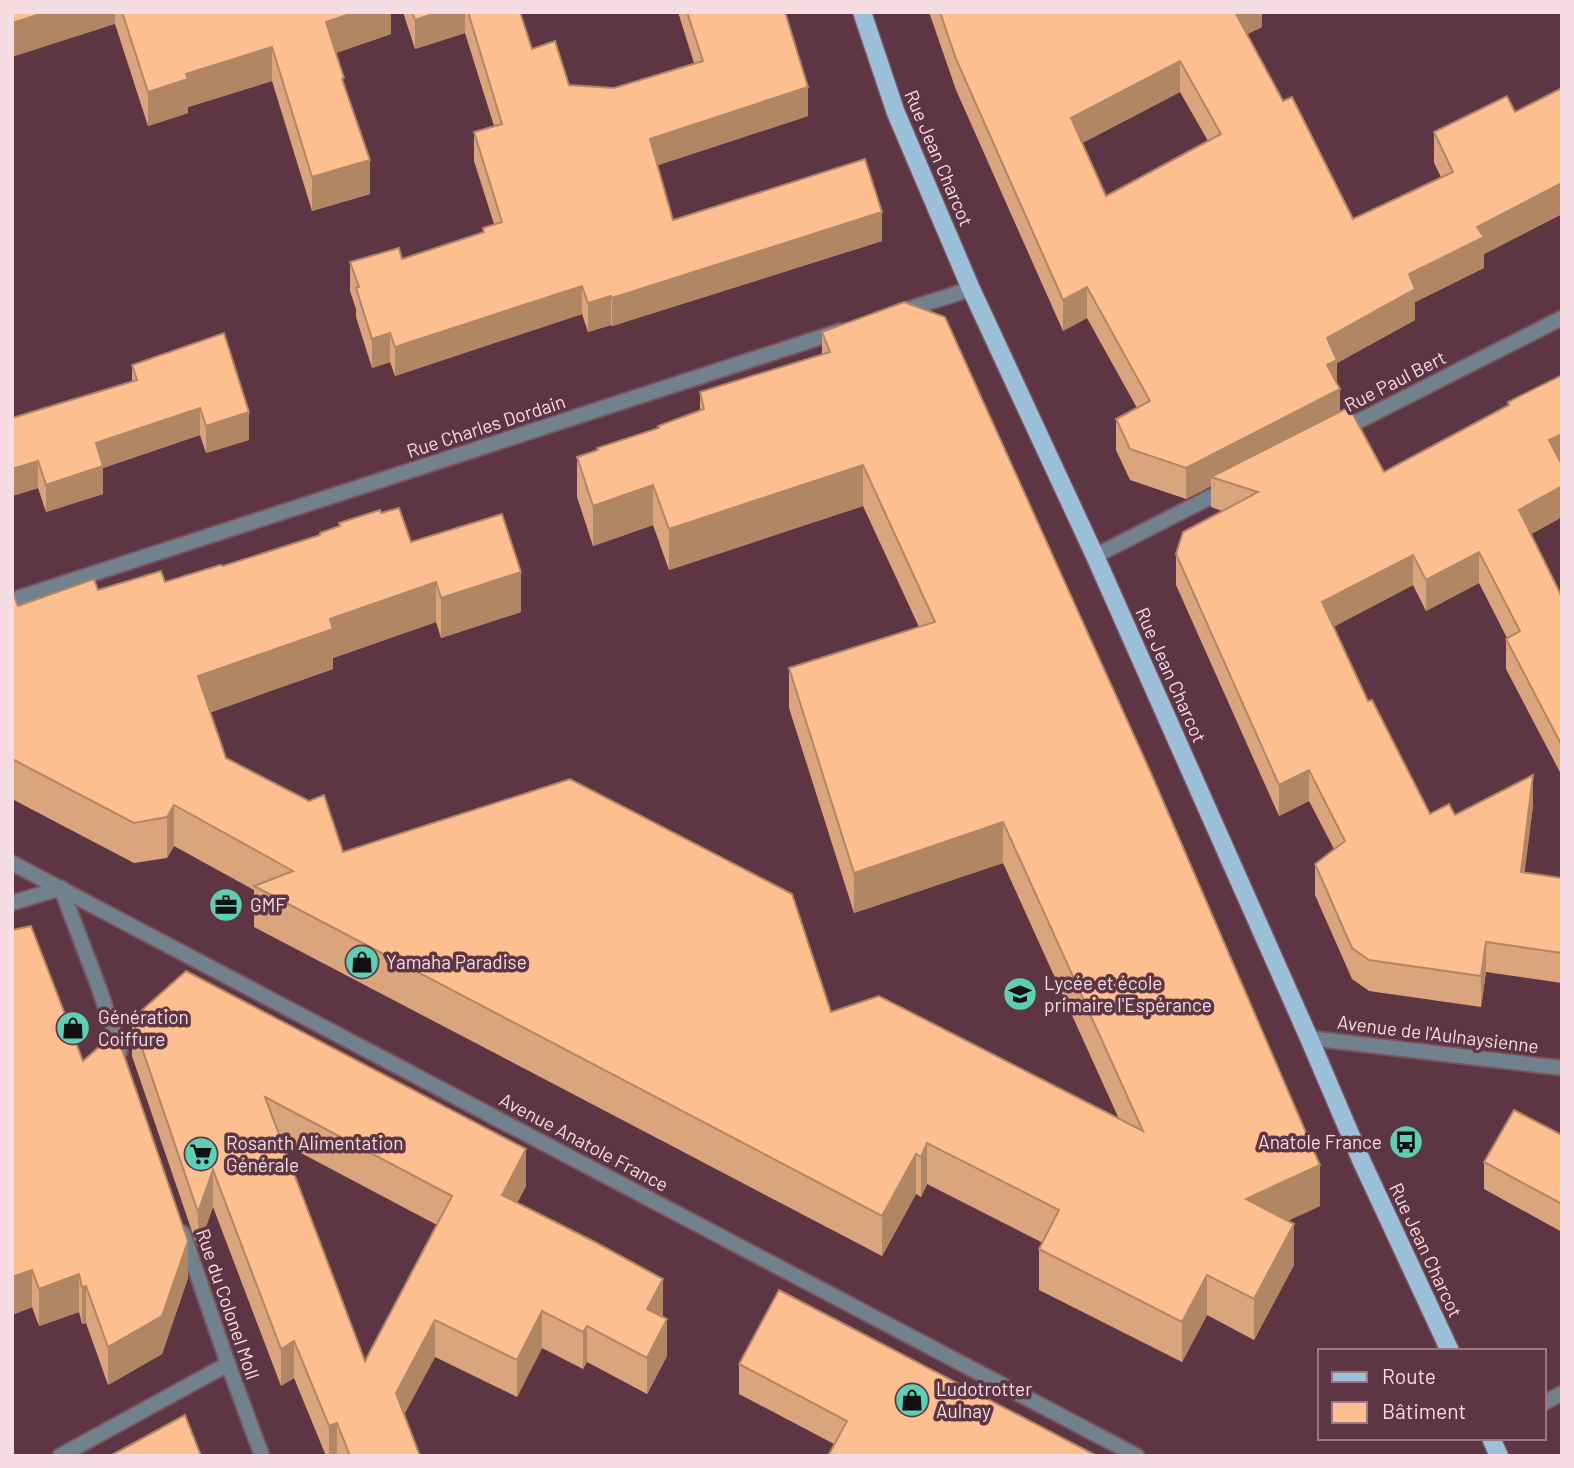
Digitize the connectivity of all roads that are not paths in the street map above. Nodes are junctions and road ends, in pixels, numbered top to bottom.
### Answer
1 (862, 12) edge
2 (971, 289) junction
3 (886, 316) edge
4 (1562, 318) edge
5 (859, 325) edge
6 (1325, 438) edge
7 (1238, 483) edge
8 (1095, 556) junction
9 (12, 600) edge
10 (12, 863) edge
11 (61, 888) junction
12 (12, 903) edge
13 (1309, 1038) junction
14 (125, 1066) edge
15 (1562, 1068) edge
16 (179, 1221) edge
17 (1449, 1349) edge
18 (228, 1364) junction
19 (1562, 1393) edge
20 (1546, 1402) edge
21 (1492, 1440) edge
22 (60, 1456) edge
23 (262, 1456) edge
24 (1137, 1456) edge
25 (1499, 1456) edge

1 - 2 main road, Rue Jean Charcot
2 - 3 street
2 - 8 main road, Rue Jean Charcot
4 - 6 street, Rue Paul Bert
5 - 9 street, Rue Charles Dordain
7 - 8 street
8 - 13 main road, Rue Jean Charcot
10 - 11 street, Avenue Anatole France
11 - 12 street
11 - 14 street
11 - 24 street, Avenue Anatole France
13 - 15 street, Avenue de l'Aulnaysienne
13 - 17 main road, Rue Jean Charcot
16 - 18 street, Rue du Colonel Moll
18 - 22 street
18 - 23 street, Rue du Colonel Moll
19 - 20 street
21 - 25 main road

